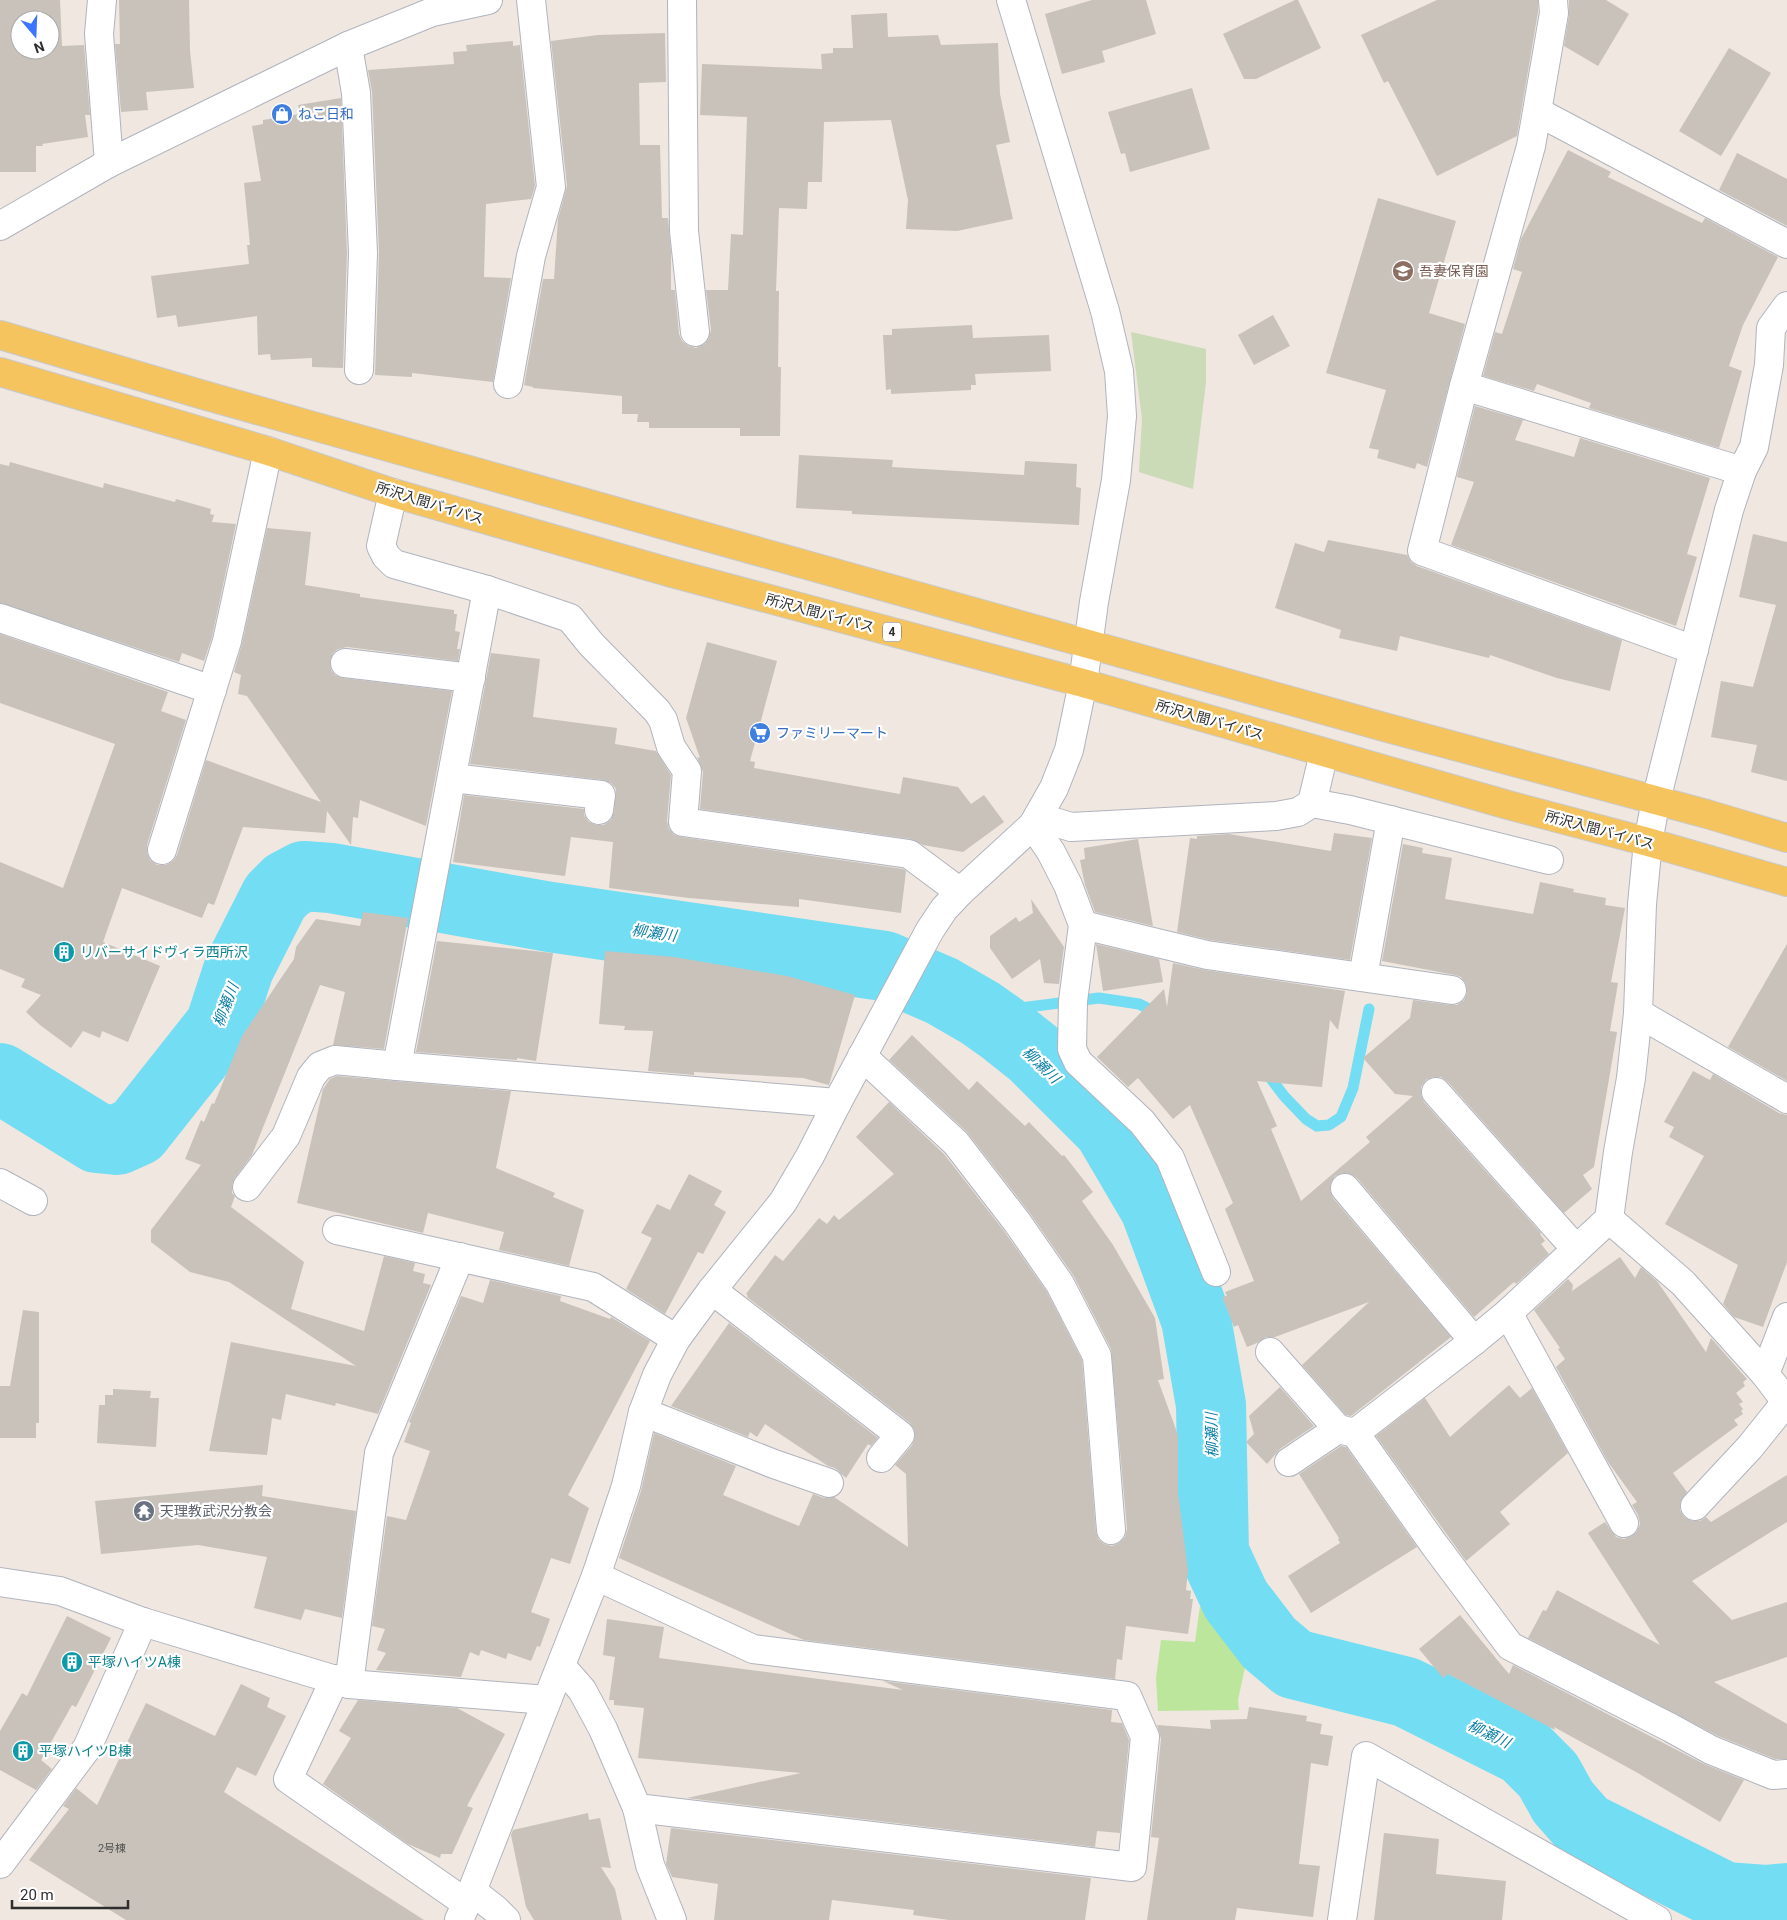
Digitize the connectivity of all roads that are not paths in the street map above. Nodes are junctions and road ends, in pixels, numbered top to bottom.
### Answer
1 (102, 0) edge
2 (488, 0) edge
3 (531, 0) edge
4 (682, 0) edge
5 (1011, 0) edge
6 (1553, 0) edge
7 (429, 6) edge
8 (348, 46) junction
9 (1538, 112) junction
10 (109, 163) junction
11 (0, 226) edge
12 (1787, 244) edge
13 (1787, 306) edge
14 (695, 332) dead end
15 (0, 335) edge
16 (359, 370) dead end
17 (0, 372) edge
18 (508, 384) dead end
19 (1464, 386) junction
20 (268, 451) junction
21 (1742, 471) junction
22 (393, 493) junction
23 (487, 590) junction
24 (0, 618) edge
25 (1089, 644) junction
26 (1694, 650) junction
27 (344, 663) dead end
28 (471, 678) junction
29 (1083, 683) junction
30 (212, 690) junction
31 (1324, 753) junction
32 (452, 778) junction
33 (1656, 800) junction
34 (1312, 802) junction
35 (599, 810) dead end
36 (1391, 820) junction
37 (1036, 821) junction
38 (1787, 838) edge
39 (1648, 842) junction
40 (162, 850) dead end
41 (1549, 860) dead end
42 (1787, 882) edge
43 (960, 892) junction
44 (1083, 925) junction
45 (1363, 977) junction
46 (1452, 990) dead end
47 (1638, 1014) junction
48 (862, 1056) junction
49 (397, 1066) junction
50 (1436, 1092) dead end
51 (1787, 1098) edge
52 (837, 1102) junction
53 (0, 1183) edge
54 (247, 1187) dead end
55 (1345, 1188) dead end
56 (33, 1201) dead end
57 (1608, 1220) junction
58 (337, 1230) dead end
59 (1576, 1249) junction
60 (460, 1257) junction
61 (1216, 1272) dead end
62 (712, 1290) junction
63 (1508, 1313) junction
64 (1787, 1317) edge
65 (676, 1339) junction
66 (1474, 1342) junction
67 (1270, 1352) dead end
68 (1765, 1374) junction
69 (1787, 1402) edge
70 (643, 1412) junction
71 (1346, 1431) junction
72 (881, 1458) dead end
73 (1289, 1462) dead end
74 (829, 1483) dead end
75 (1695, 1506) dead end
76 (1624, 1523) dead end
77 (1111, 1530) dead end
78 (596, 1576) junction
79 (0, 1582) edge
80 (143, 1622) junction
81 (561, 1666) junction
82 (342, 1681) junction
83 (547, 1700) junction
84 (1787, 1774) edge
85 (637, 1808) junction
86 (0, 1864) edge
87 (466, 1905) edge
88 (506, 1920) edge
89 (672, 1920) edge
90 (1342, 1920) edge
91 (1657, 1920) edge

1 - 10 street
2 - 7 street
3 - 18 street
4 - 14 street
5 - 25 street
6 - 9 street
7 - 8 street
8 - 10 street
8 - 16 street
9 - 12 street
9 - 19 street
10 - 11 street
13 - 21 street
15 - 25 main road
17 - 20 main road, 所沢入間バイパス / 4
19 - 21 street
19 - 26 street
20 - 22 main road, 所沢入間バイパス / 4
20 - 30 street
21 - 26 street
22 - 23 street
22 - 29 main road, 所沢入間バイパス / 4
23 - 28 street
23 - 43 street
24 - 30 street
25 - 29 street
25 - 33 main road
26 - 33 street
27 - 28 street
28 - 32 street
29 - 31 main road, 所沢入間バイパス / 4
29 - 37 street
30 - 40 street
31 - 34 street
31 - 39 main road, 所沢入間バイパス / 4
32 - 35 street
32 - 49 street
33 - 38 main road
33 - 39 street
34 - 36 street
34 - 37 street
36 - 41 street
36 - 45 street
37 - 43 street
37 - 44 street
39 - 42 main road, 所沢入間バイパス / 4
39 - 47 street
43 - 48 street
44 - 45 street
44 - 61 street
45 - 46 street
47 - 51 street
47 - 57 street
48 - 52 street
48 - 77 street
49 - 52 street
49 - 54 street
50 - 59 street
52 - 62 street
53 - 56 street
55 - 66 street
57 - 59 street
57 - 68 street
58 - 60 street
59 - 63 street
60 - 65 street
60 - 82 street
62 - 65 street
62 - 72 street
63 - 66 street
63 - 76 street
64 - 68 street
65 - 70 street
66 - 71 street
67 - 71 street
68 - 69 street
69 - 75 street
70 - 74 street
70 - 78 street
71 - 73 street
71 - 84 street
78 - 81 street
78 - 85 street
79 - 80 street
80 - 82 street
80 - 86 street
81 - 83 street
81 - 85 street
82 - 83 street
82 - 87 street
83 - 87 street
85 - 89 street
87 - 88 street
90 - 91 street

